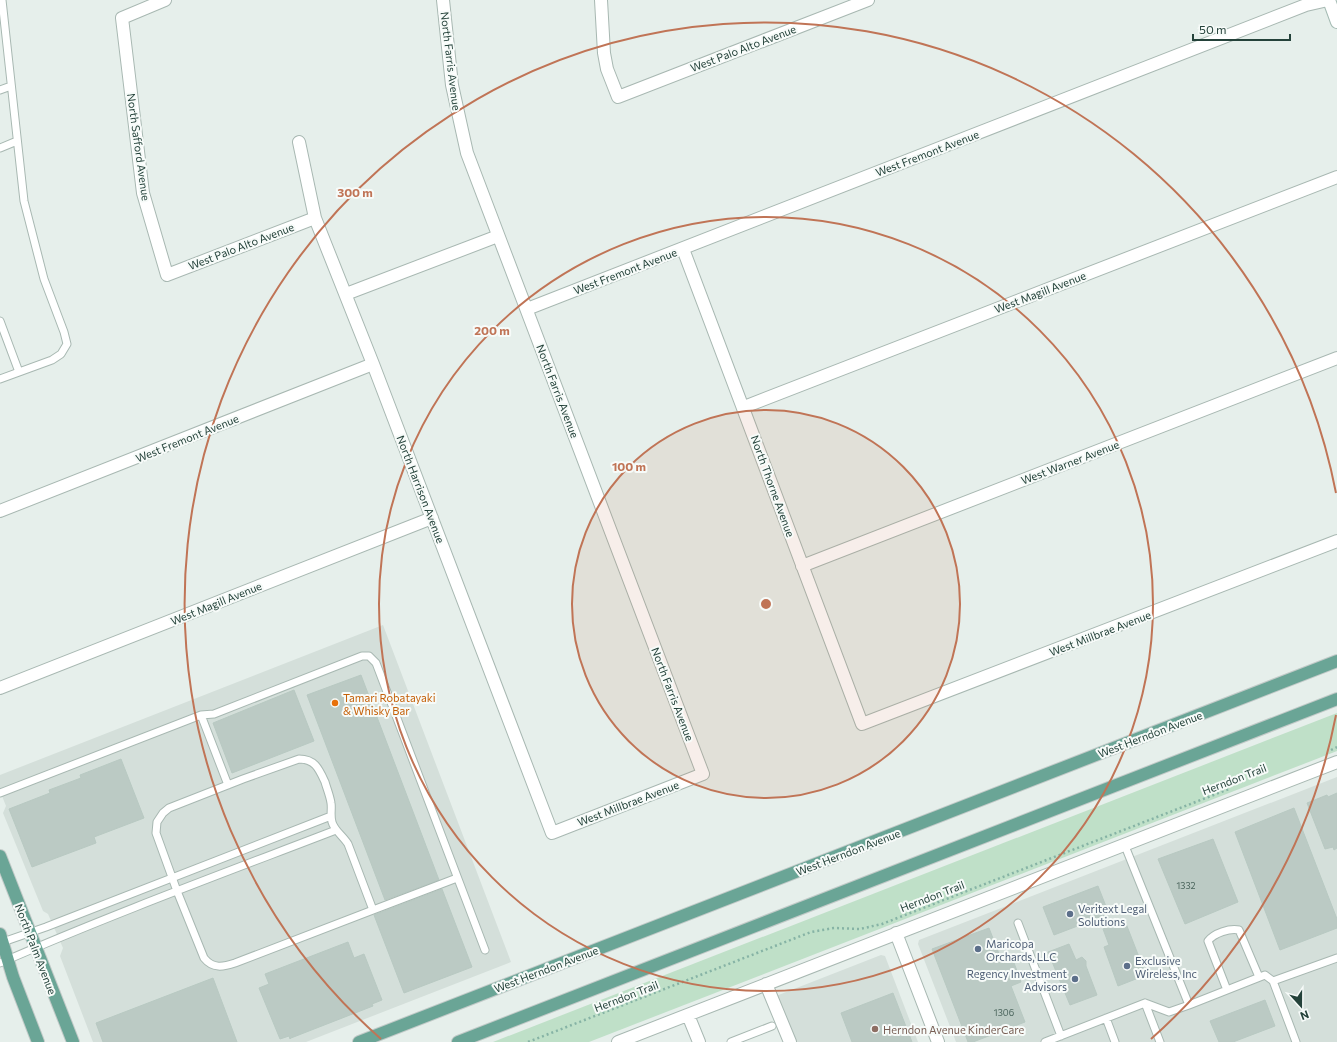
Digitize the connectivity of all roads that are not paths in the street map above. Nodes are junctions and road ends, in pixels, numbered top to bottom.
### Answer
1 (2, 0) edge
2 (166, 0) edge
3 (443, 0) edge
4 (600, 0) edge
5 (868, 0) edge
6 (1328, 0) edge
7 (1337, 22) edge
8 (11, 86) junction
9 (0, 90) edge
10 (17, 141) junction
11 (299, 142) dead end
12 (0, 148) edge
13 (1337, 177) edge
14 (316, 218) junction
15 (498, 236) junction
16 (683, 249) junction
17 (166, 275) joint
18 (346, 294) junction
19 (527, 309) junction
20 (0, 321) edge
21 (1337, 358) edge
22 (373, 364) junction
23 (19, 372) junction
24 (0, 379) edge
25 (744, 407) junction
26 (0, 511) edge
27 (432, 518) junction
28 (1337, 541) edge
29 (802, 566) junction
30 (1337, 661) edge
31 (0, 688) edge
32 (1337, 699) edge
33 (201, 715) junction
34 (862, 724) joint
35 (1337, 762) edge
36 (703, 774) joint
37 (228, 785) junction
38 (0, 793) edge
39 (331, 816) junction
40 (336, 830) junction
41 (552, 833) joint
42 (1125, 846) junction
43 (0, 856) edge
44 (172, 877) junction
45 (457, 878) junction
46 (177, 891) junction
47 (373, 910) junction
48 (1018, 923) dead end
49 (30, 933) junction
50 (896, 933) junction
51 (1, 940) edge
52 (36, 948) junction
53 (485, 950) dead end
54 (1337, 958) edge
55 (4, 962) edge
56 (1258, 977) junction
57 (1273, 981) junction
58 (766, 984) junction
59 (1227, 990) junction
60 (1145, 1003) junction
61 (1189, 1005) junction
62 (688, 1015) junction
63 (1106, 1018) junction
64 (772, 1026) dead end
65 (1061, 1036) junction
66 (38, 1042) edge
67 (73, 1042) edge
68 (359, 1042) edge
69 (458, 1042) edge
70 (618, 1042) edge
71 (698, 1042) edge
72 (731, 1042) edge
73 (790, 1042) edge
74 (938, 1042) edge
75 (1045, 1042) edge
76 (1115, 1042) edge
77 (1160, 1042) edge
78 (1296, 1042) edge

1 - 8 lane
2 - 17 street, North Safford Avenue
3 - 15 street, North Farris Avenue
4 - 5 street, West Palo Alto Avenue
6 - 7 street
6 - 16 street, West Fremont Avenue
8 - 9 lane
8 - 10 lane
10 - 12 lane
10 - 23 lane
11 - 14 street, North Harrison Avenue
13 - 25 street, West Magill Avenue
14 - 17 street, West Palo Alto Avenue
14 - 18 street, North Harrison Avenue
15 - 18 street
15 - 19 street, North Farris Avenue
16 - 19 street, West Fremont Avenue
16 - 25 street, North Thorne Avenue
18 - 22 street, North Harrison Avenue
19 - 36 street, North Farris Avenue
20 - 23 lane
21 - 29 street, West Warner Avenue
22 - 26 street, West Fremont Avenue
22 - 27 street, North Harrison Avenue
23 - 24 lane
25 - 29 street, North Thorne Avenue
27 - 31 street, West Magill Avenue
27 - 41 street, North Harrison Avenue
28 - 34 street, West Millbrae Avenue
29 - 34 street, North Thorne Avenue
30 - 68 main road, West Herndon Avenue
32 - 69 main road
33 - 37 lane
33 - 38 lane
33 - 45 lane
35 - 42 street
36 - 41 street, West Millbrae Avenue
37 - 39 lane
37 - 44 lane
39 - 40 lane
39 - 44 lane
40 - 46 lane
40 - 47 lane
42 - 50 street
42 - 61 lane
43 - 49 main road, North Palm Avenue
44 - 46 lane
44 - 49 lane
45 - 47 lane
45 - 53 lane
46 - 47 lane
46 - 52 lane
48 - 65 lane
49 - 51 lane
49 - 52 main road, North Palm Avenue
50 - 58 street
50 - 74 street
51 - 55 main road
52 - 55 lane
52 - 67 main road, North Palm Avenue
54 - 57 lane
55 - 66 main road
56 - 57 lane
56 - 59 lane
56 - 59 lane
57 - 78 lane
58 - 62 street
58 - 73 street
59 - 61 lane
60 - 61 lane
60 - 63 lane
60 - 77 lane
62 - 70 street
62 - 71 street
63 - 65 lane
63 - 76 lane
64 - 72 lane
65 - 75 lane

